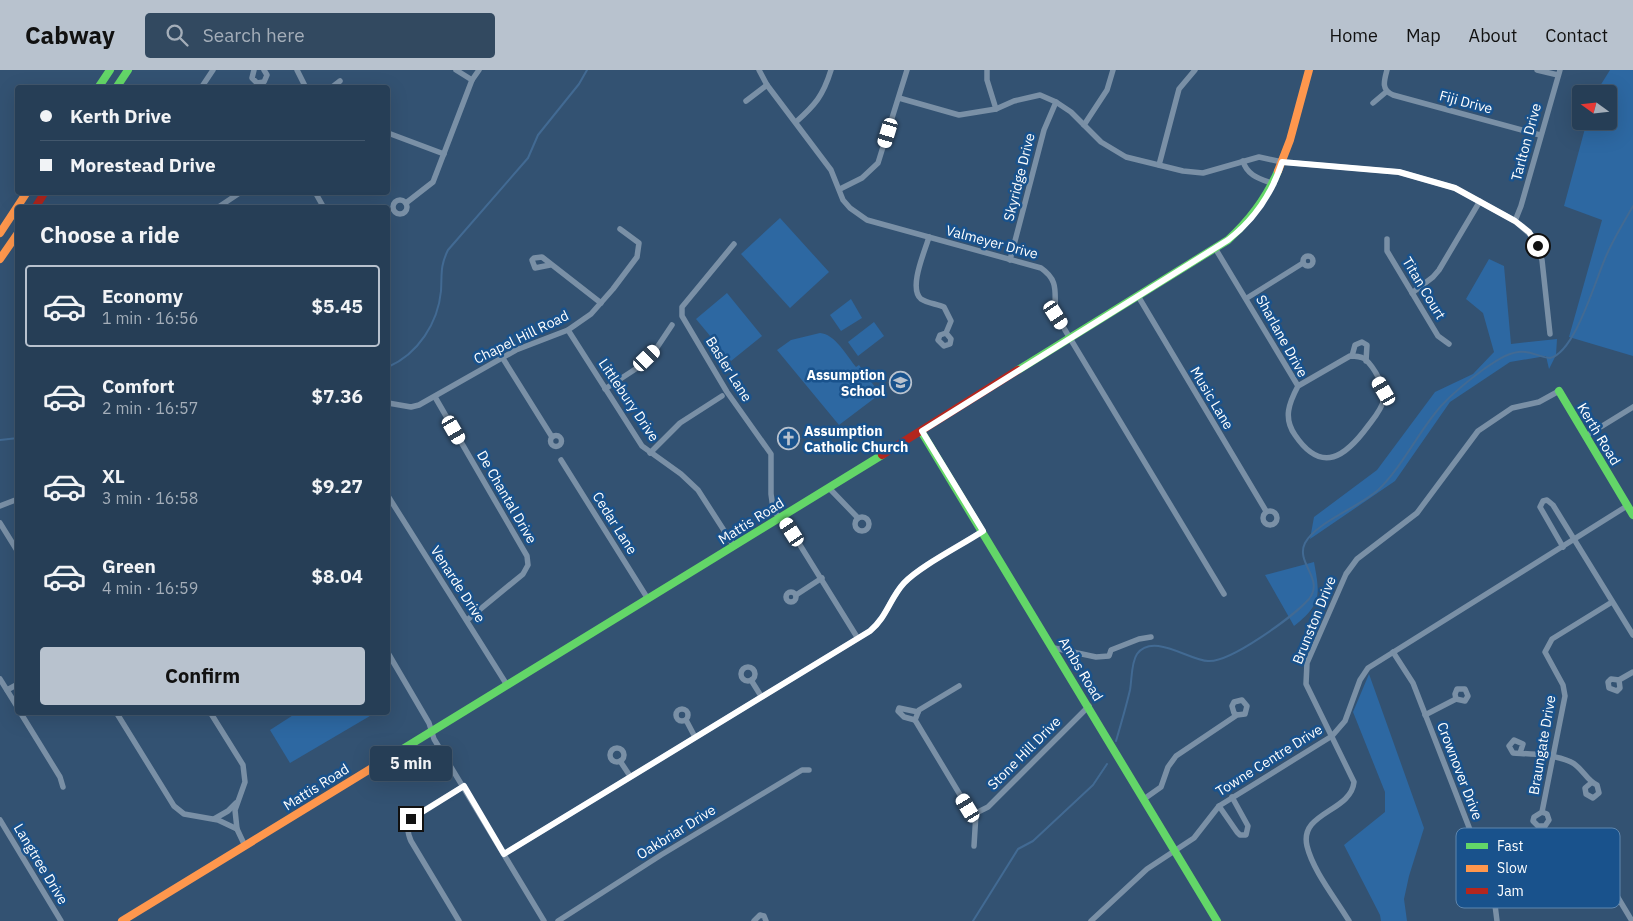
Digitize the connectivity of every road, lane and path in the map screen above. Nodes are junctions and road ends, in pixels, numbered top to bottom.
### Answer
1 (110, 70) edge
2 (128, 70) edge
3 (213, 70) edge
4 (254, 70) edge
5 (264, 70) edge
6 (296, 70) edge
7 (456, 70) edge
8 (479, 70) edge
9 (759, 70) edge
10 (831, 70) edge
11 (907, 70) edge
12 (987, 70) edge
13 (1113, 70) edge
14 (1195, 70) edge
15 (1309, 70) edge
16 (1386, 70) edge
17 (1537, 70) edge
18 (1559, 73) edge
19 (472, 80) junction
20 (340, 81) dead end
21 (100, 85) edge
22 (118, 85) edge
23 (203, 85) edge
24 (304, 85) edge
25 (334, 85) edge
26 (767, 85) junction
27 (1386, 92) junction
28 (899, 98) junction
29 (746, 100) dead end
30 (1056, 102) junction
31 (1373, 103) dead end
32 (996, 109) junction
33 (796, 122) junction
34 (1084, 125) junction
35 (390, 134) edge
36 (1540, 135) junction
37 (444, 154) junction
38 (1243, 161) junction
39 (1282, 162) junction
40 (1159, 165) junction
41 (1274, 184) junction
42 (840, 189) junction
43 (236, 195) edge
44 (1480, 201) junction
45 (406, 203) dead end
46 (222, 205) edge
47 (15, 210) edge
48 (1515, 221) junction
49 (620, 229) dead end
50 (0, 233) edge
51 (15, 237) edge
52 (929, 237) junction
53 (1386, 239) dead end
54 (734, 244) dead end
55 (1215, 248) junction
56 (0, 259) edge
57 (1010, 260) junction
58 (1303, 263) dead end
59 (550, 265) dead end
60 (1412, 292) junction
61 (1138, 296) junction
62 (1247, 298) junction
63 (601, 303) junction
64 (672, 325) dead end
65 (568, 330) junction
66 (946, 333) dead end
67 (1550, 334) dead end
68 (1071, 338) junction
69 (1449, 344) dead end
70 (502, 356) junction
71 (1352, 356) junction
72 (1366, 361) junction
73 (1298, 386) junction
74 (605, 389) junction
75 (1559, 391) joint
76 (722, 396) dead end
77 (435, 397) junction
78 (390, 403) edge
79 (1633, 407) edge
80 (922, 431) junction
81 (1586, 436) junction
82 (552, 437) dead end
83 (650, 453) junction
84 (561, 460) dead end
85 (829, 488) junction
86 (0, 497) edge
87 (390, 499) edge
88 (15, 500) edge
89 (7, 502) junction
90 (0, 506) edge
91 (1627, 506) junction
92 (1266, 511) dead end
93 (1633, 515) edge
94 (781, 517) junction
95 (858, 518) dead end
96 (0, 523) edge
97 (983, 531) junction
98 (1574, 540) junction
99 (734, 546) junction
100 (15, 547) edge
101 (1563, 547) junction
102 (822, 578) junction
103 (1224, 594) dead end
104 (796, 595) dead end
105 (648, 599) junction
106 (1612, 602) junction
107 (467, 620) junction
108 (1633, 635) edge
109 (857, 637) junction
110 (1151, 637) dead end
111 (1054, 648) junction
112 (1393, 652) junction
113 (390, 657) edge
114 (1633, 672) edge
115 (0, 679) edge
116 (751, 680) dead end
117 (1619, 680) dead end
118 (507, 685) junction
119 (15, 686) edge
120 (959, 686) dead end
121 (7, 690) junction
122 (761, 696) junction
123 (1456, 699) dead end
124 (15, 703) edge
125 (1089, 706) junction
126 (22, 715) edge
127 (118, 715) edge
128 (212, 715) edge
129 (1237, 715) dead end
130 (1425, 715) junction
131 (686, 720) dead end
132 (432, 731) junction
133 (1332, 736) junction
134 (695, 737) junction
135 (1520, 752) dead end
136 (1554, 757) junction
137 (620, 761) dead end
138 (808, 770) dead end
139 (630, 776) junction
140 (1591, 783) dead end
141 (464, 786) junction
142 (63, 787) dead end
143 (1232, 797) junction
144 (1144, 799) junction
145 (238, 800) junction
146 (1219, 806) junction
147 (1542, 812) dead end
148 (976, 814) junction
149 (214, 819) junction
150 (0, 820) edge
151 (1469, 828) edge
152 (237, 829) junction
153 (245, 846) junction
154 (974, 846) dead end
155 (1175, 851) junction
156 (504, 854) junction
157 (1620, 901) edge
158 (1495, 908) edge
159 (60, 921) edge
160 (122, 921) edge
161 (459, 921) edge
162 (544, 921) edge
163 (558, 921) edge
164 (754, 921) edge
165 (766, 921) edge
166 (1091, 921) edge
167 (1217, 921) edge
168 (1348, 921) edge
169 (1497, 921) edge
170 (1632, 921) edge

1 - 21 main road
2 - 22 main road
3 - 23 street
4 - 5 street
6 - 24 street
7 - 19 street
8 - 19 street
9 - 26 street, Valmeyer Drive
10 - 33 street
11 - 28 street
12 - 32 street
13 - 34 street
14 - 40 street
15 - 39 main road, Mattis Road
16 - 27 street
17 - 18 street
18 - 36 street, Tarlton Drive
19 - 37 street
20 - 25 street
26 - 29 street
26 - 33 street, Valmeyer Drive
27 - 31 street
27 - 36 street, Fiji Drive
28 - 32 street
28 - 42 street
30 - 32 street
30 - 34 street
30 - 57 street, Skyridge Drive
33 - 42 street, Valmeyer Drive
34 - 40 street
35 - 37 street
36 - 48 street, Tarlton Drive
37 - 45 street
38 - 39 street
38 - 40 street
38 - 41 street
39 - 41 main road, Mattis Road
39 - 44 street
41 - 55 main road, Mattis Road
42 - 52 street, Valmeyer Drive
43 - 46 street
44 - 48 street
44 - 60 street
47 - 50 main road
48 - 67 street
49 - 63 street, Chapel Hill Road
51 - 56 main road
52 - 57 street, Valmeyer Drive
52 - 66 street
53 - 60 street, Titan Court
54 - 94 street, Basler Lane
55 - 61 main road, Mattis Road
55 - 62 street, Sharlane Drive
57 - 68 street, Valmeyer Drive
58 - 62 street
59 - 63 street
60 - 69 street, Titan Court
61 - 68 main road, Mattis Road
61 - 92 street, Music Lane
62 - 73 street, Sharlane Drive
63 - 65 street, Chapel Hill Road
64 - 74 street
65 - 70 street, Chapel Hill Road
65 - 74 street, Littlebury Drive
68 - 80 main road, Mattis Road
68 - 103 street, Valmeyer Drive
70 - 77 street, Chapel Hill Road
70 - 82 street
71 - 72 street
71 - 72 street
71 - 73 street
72 - 73 street, Sharlane Drive
74 - 83 street, Littlebury Drive
75 - 81 main road, Kerth Road
75 - 133 street, Brunston Drive
76 - 83 street
77 - 78 street, Chapel Hill Road
77 - 107 street, De Chantal Drive
79 - 81 street
80 - 85 main road, Mattis Road
80 - 97 main road, Ambs Road
81 - 91 main road, Kerth Road
83 - 99 street, Littlebury Drive
84 - 105 street, Cedar Lane
85 - 94 main road, Mattis Road
85 - 95 street
86 - 89 street
87 - 107 street, Venarde Drive
88 - 89 street
89 - 90 street
91 - 93 main road, Kerth Road
91 - 98 street, Towne Centre Drive
94 - 99 main road, Mattis Road
94 - 102 street
96 - 100 street
97 - 109 street
97 - 111 main road, Ambs Road
98 - 101 street, Towne Centre Drive
98 - 101 street
98 - 106 street
99 - 105 main road, Mattis Road
101 - 112 street, Towne Centre Drive
102 - 104 street
102 - 109 street
105 - 118 main road, Mattis Road
106 - 108 street
106 - 136 street, Braungate Drive
107 - 118 street, Venarde Drive
109 - 122 street
110 - 111 street
111 - 125 main road, Ambs Road
112 - 130 street, Crownover Drive
112 - 133 street, Towne Centre Drive
113 - 132 street
114 - 117 street
115 - 121 street
116 - 122 street
118 - 132 main road, Mattis Road
119 - 121 street
120 - 148 street
121 - 124 street
122 - 134 street
123 - 130 street, Crownover Drive
125 - 144 main road, Ambs Road
125 - 148 street, Stone Hill Drive
126 - 142 street
127 - 149 street
128 - 145 street
129 - 144 street
130 - 151 street, Crownover Drive
131 - 134 street
132 - 141 street
132 - 153 main road, Mattis Road
133 - 143 street, Towne Centre Drive
133 - 168 street, Brunston Drive
134 - 139 street
135 - 136 street
136 - 140 street
136 - 147 street, Braungate Drive
137 - 139 street
138 - 163 street, Oakbriar Drive
139 - 156 street
141 - 156 street
141 - 161 street
143 - 146 street, Towne Centre Drive
143 - 146 street
144 - 155 main road, Ambs Road
145 - 149 street
145 - 152 street
146 - 155 street, Towne Centre Drive
148 - 154 street
149 - 152 street
150 - 159 street, Langtree Drive
152 - 153 street
153 - 160 main road, Mattis Road
155 - 166 street, Towne Centre Drive
155 - 167 main road, Ambs Road
156 - 162 street
157 - 170 street
158 - 169 street, Crownover Drive
164 - 165 street

